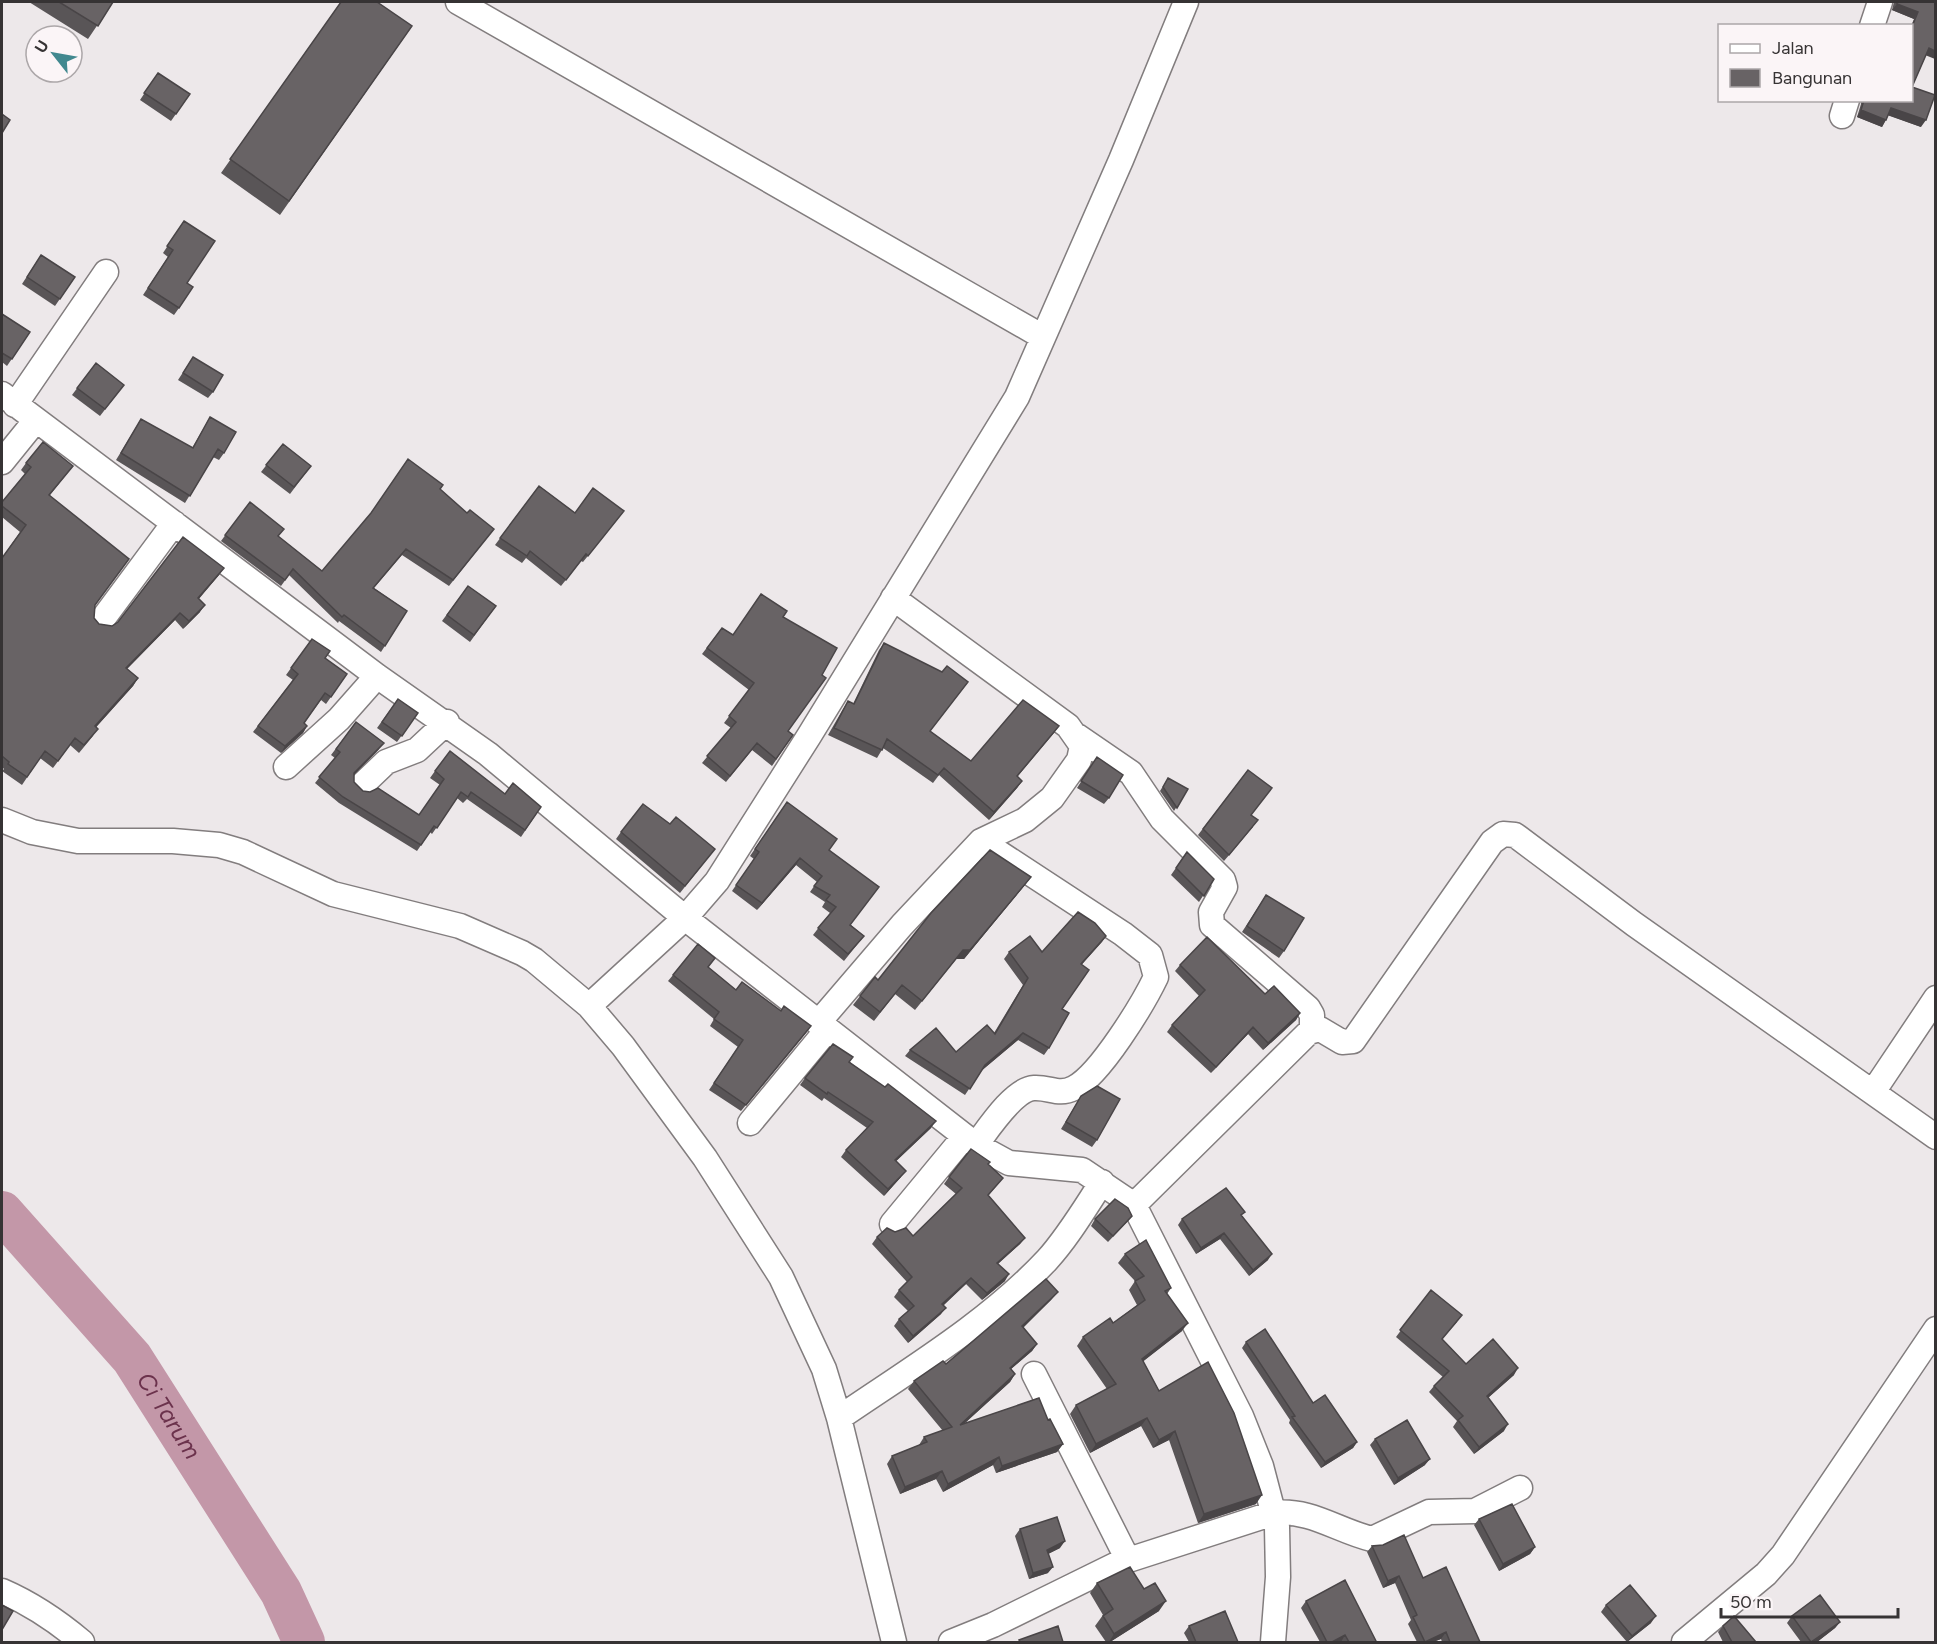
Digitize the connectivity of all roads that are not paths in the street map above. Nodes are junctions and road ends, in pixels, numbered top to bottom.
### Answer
1 (462, 2) edge
2 (1185, 2) edge
3 (1880, 2) edge
4 (1873, 24) edge
5 (106, 272) dead end
6 (1043, 337) junction
7 (8, 400) edge
8 (36, 420) junction
9 (2, 462) edge
10 (174, 523) junction
11 (893, 598) junction
12 (102, 620) dead end
13 (377, 676) junction
14 (447, 722) junction
15 (1077, 736) junction
16 (286, 767) dead end
17 (363, 784) dead end
18 (2, 820) edge
19 (981, 841) junction
20 (685, 918) junction
21 (1935, 998) edge
22 (589, 1006) junction
23 (823, 1026) junction
24 (1312, 1030) junction
25 (1873, 1092) junction
26 (750, 1123) dead end
27 (1935, 1137) edge
28 (970, 1141) junction
29 (1102, 1182) junction
30 (1134, 1205) junction
31 (892, 1224) dead end
32 (1935, 1329) edge
33 (1034, 1374) dead end
34 (839, 1418) junction
35 (1520, 1488) dead end
36 (1274, 1513) junction
37 (1128, 1560) junction
38 (2, 1591) edge
39 (996, 1634) edge
40 (82, 1642) edge
41 (894, 1642) edge
42 (951, 1642) edge
43 (1273, 1642) edge
44 (1684, 1642) edge

1 - 6 street
2 - 6 street
3 - 4 street
5 - 7 street
6 - 11 street
7 - 8 street
8 - 9 street
8 - 10 street
10 - 12 street
10 - 13 street
11 - 15 street
11 - 20 street
13 - 14 street
13 - 16 street
14 - 17 street
14 - 20 street
15 - 19 street
15 - 24 street
18 - 22 street
19 - 23 street
19 - 28 street
20 - 22 street
20 - 23 street
21 - 25 street
22 - 34 street
23 - 26 street
23 - 28 street
24 - 25 street
24 - 30 street
25 - 27 street
28 - 29 street
28 - 31 street
29 - 30 street
29 - 34 street
30 - 36 street
32 - 44 street
33 - 37 street
34 - 41 street
35 - 36 street
36 - 37 street
36 - 43 street
37 - 39 street
38 - 40 street
39 - 42 street

